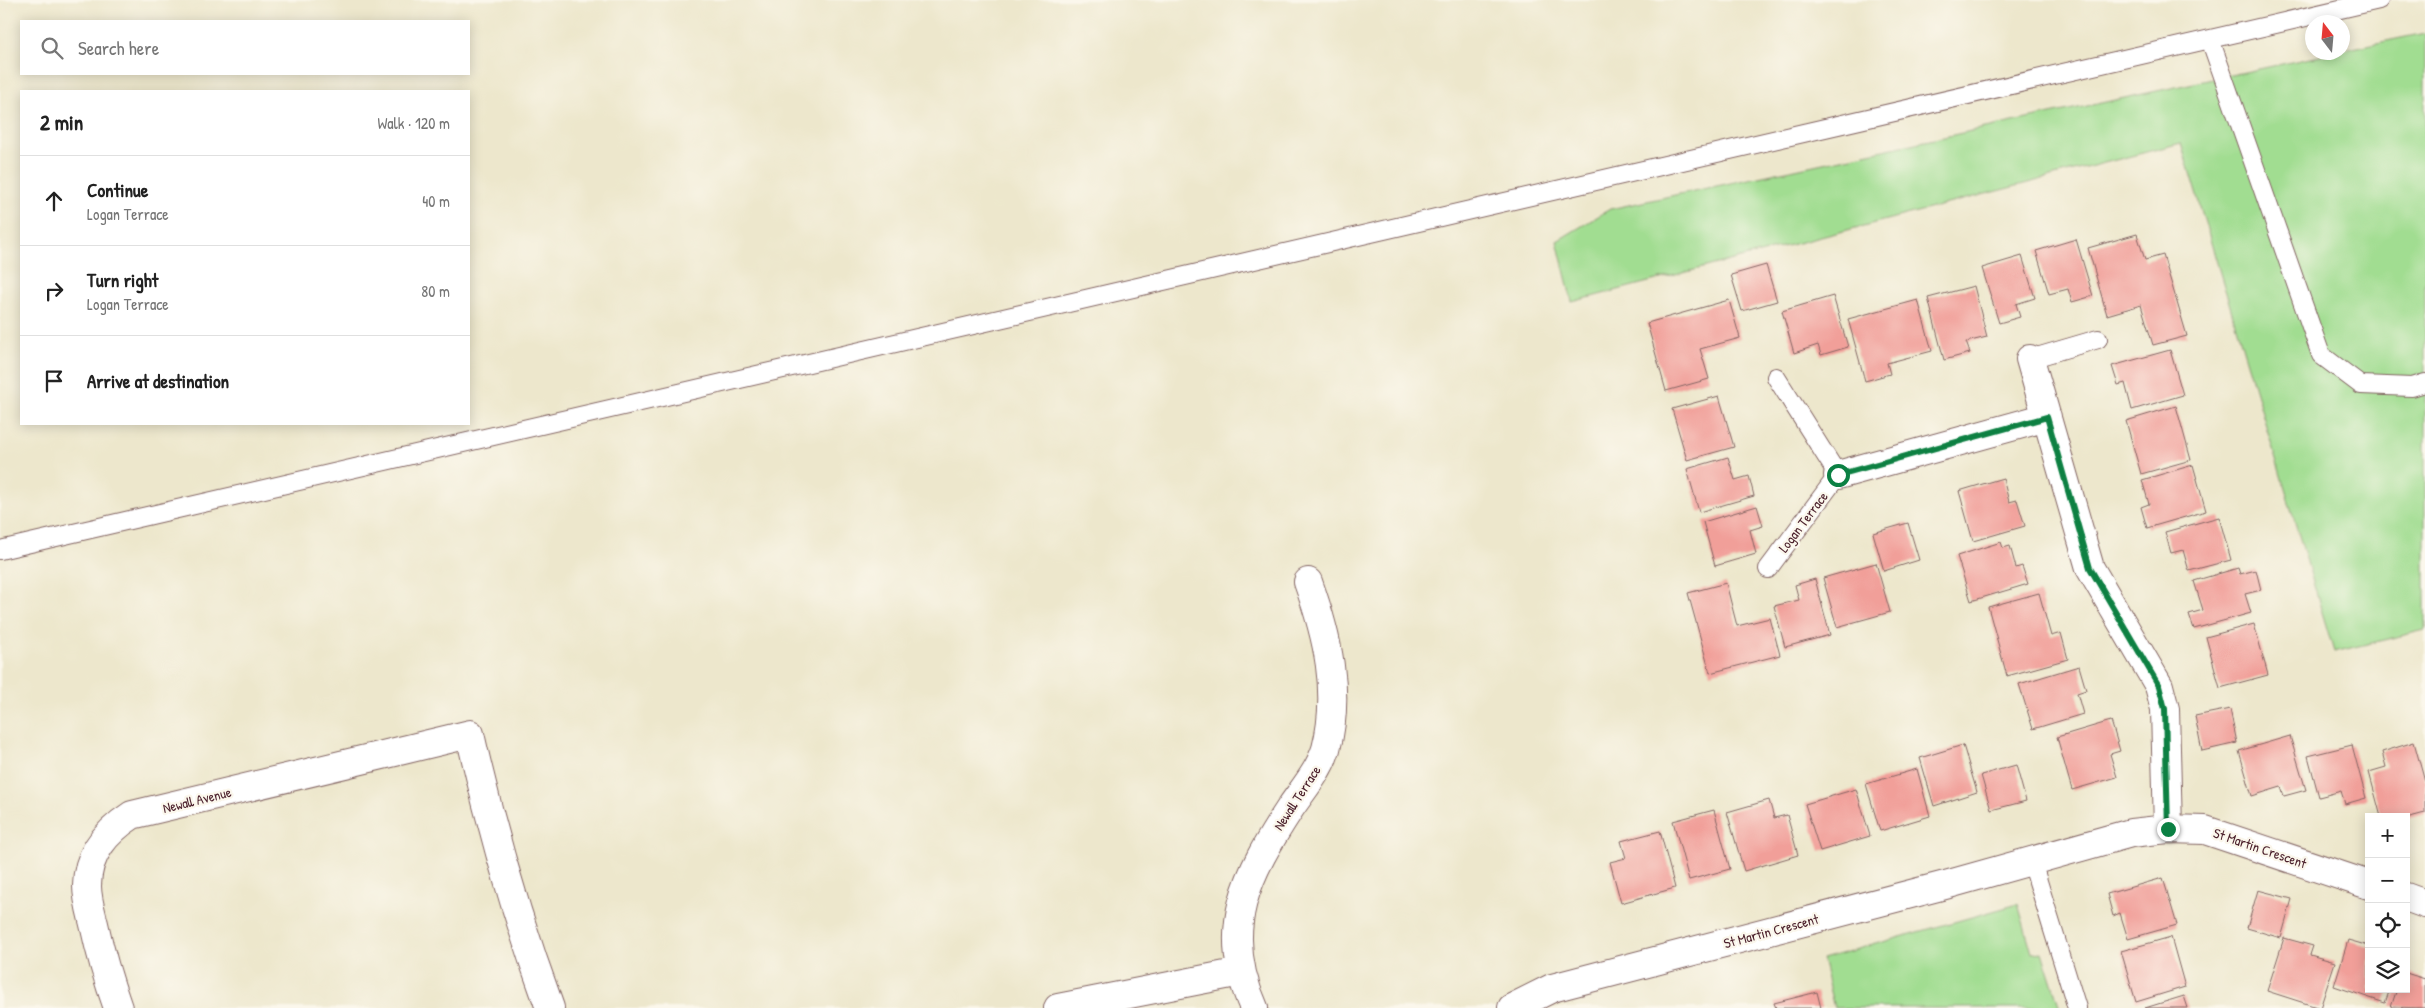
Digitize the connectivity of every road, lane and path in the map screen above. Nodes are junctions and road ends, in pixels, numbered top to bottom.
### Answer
1 (2379, 0) edge
2 (2210, 39) junction
3 (2098, 340) dead end
4 (2030, 359) joint
5 (1776, 377) dead end
6 (2425, 382) edge
7 (2047, 417) junction
8 (1838, 475) junction
9 (0, 550) edge
10 (1768, 568) dead end
11 (1308, 582) dead end
12 (2168, 829) junction
13 (2032, 862) junction
14 (2365, 884) edge
15 (2410, 898) edge
16 (2425, 904) edge
17 (1241, 972) junction
18 (118, 1008) edge
19 (550, 1008) edge
20 (1058, 1008) edge
21 (1254, 1008) edge
22 (1512, 1008) edge
23 (2077, 1008) edge

1 - 2 lane
2 - 6 lane
2 - 9 lane
3 - 4 lane
4 - 7 street
5 - 8 lane
7 - 8 street
7 - 12 street
8 - 10 lane, Logan Terrace
11 - 17 street, Newall Terrace
12 - 13 street, St Martin Crescent
12 - 14 street, St Martin Crescent
13 - 22 street, St Martin Crescent
13 - 23 lane
15 - 16 street
17 - 20 street
17 - 21 street, Newall Terrace
18 - 19 street, Newall Avenue

